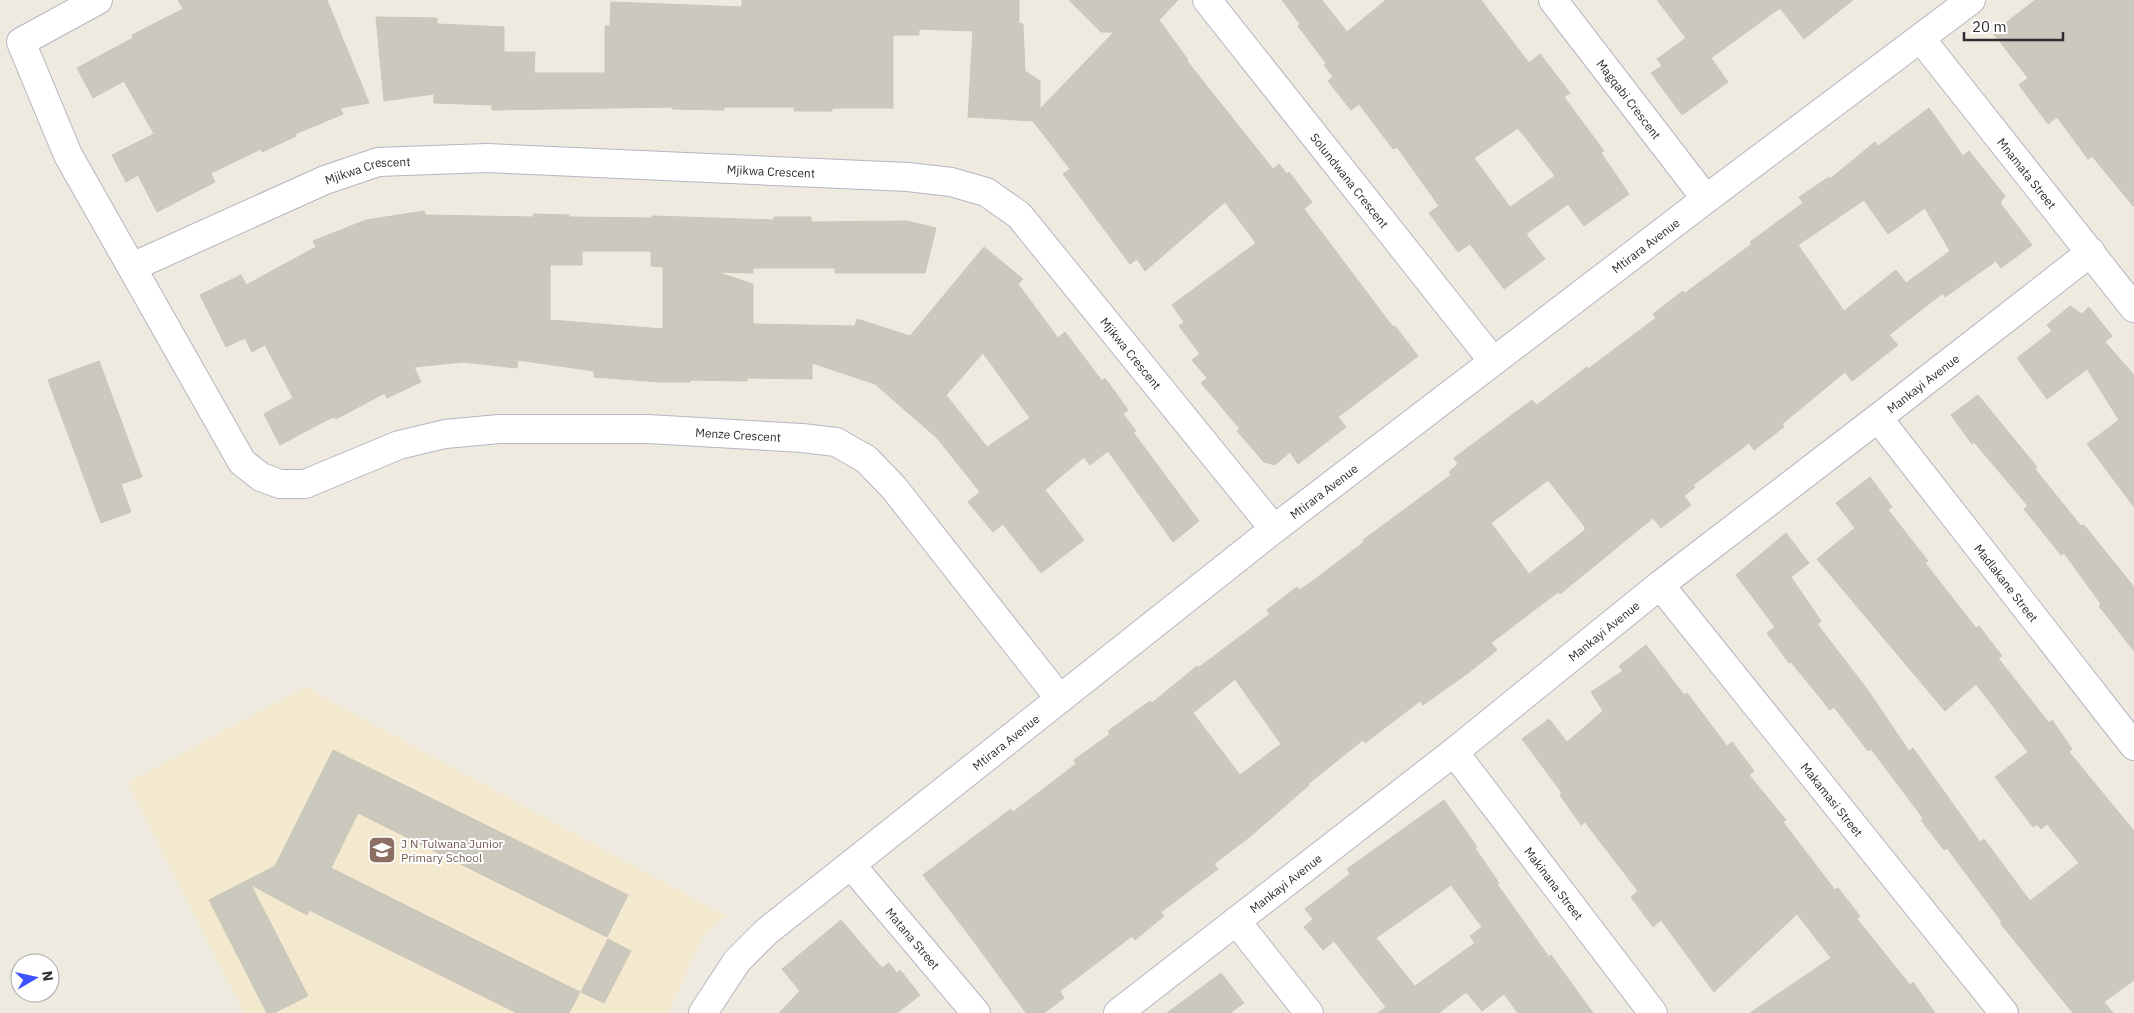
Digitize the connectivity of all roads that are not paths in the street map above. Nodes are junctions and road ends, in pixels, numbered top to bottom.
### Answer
1 (98, 0) edge
2 (1207, 0) edge
3 (1553, 0) edge
4 (1971, 0) edge
5 (1920, 38) junction
6 (1706, 199) junction
7 (2091, 252) junction
8 (132, 267) junction
9 (2134, 308) edge
10 (1493, 360) junction
11 (1878, 418) junction
12 (1274, 529) junction
13 (1660, 585) junction
14 (1060, 699) junction
15 (2134, 746) edge
16 (1454, 752) junction
17 (851, 865) junction
18 (1236, 921) junction
19 (703, 1013) edge
20 (976, 1013) edge
21 (1118, 1013) edge
22 (1308, 1013) edge
23 (1653, 1013) edge
24 (2004, 1013) edge

1 - 8 street
2 - 10 street, Solundwana Crescent
3 - 6 street, Magqabi Crescent
4 - 5 street, Mtirara Avenue
5 - 6 street, Mtirara Avenue
5 - 7 street, Mnamata Street
6 - 10 street, Mtirara Avenue
7 - 9 street, Mnamata Street
7 - 11 street, Mankayi Avenue
8 - 12 street, Mjikwa Crescent
8 - 14 street, Menze Crescent
10 - 12 street, Mtirara Avenue
11 - 13 street, Mankayi Avenue
11 - 15 street, Madlakane Street
12 - 14 street, Mtirara Avenue
13 - 16 street, Mankayi Avenue
13 - 24 street, Makamasi Street
14 - 17 street, Mtirara Avenue
16 - 18 street, Mankayi Avenue
16 - 23 street, Makinana Street
17 - 19 street, Mtirara Avenue
17 - 20 street, Matana Street
18 - 21 street, Mankayi Avenue
18 - 22 street

